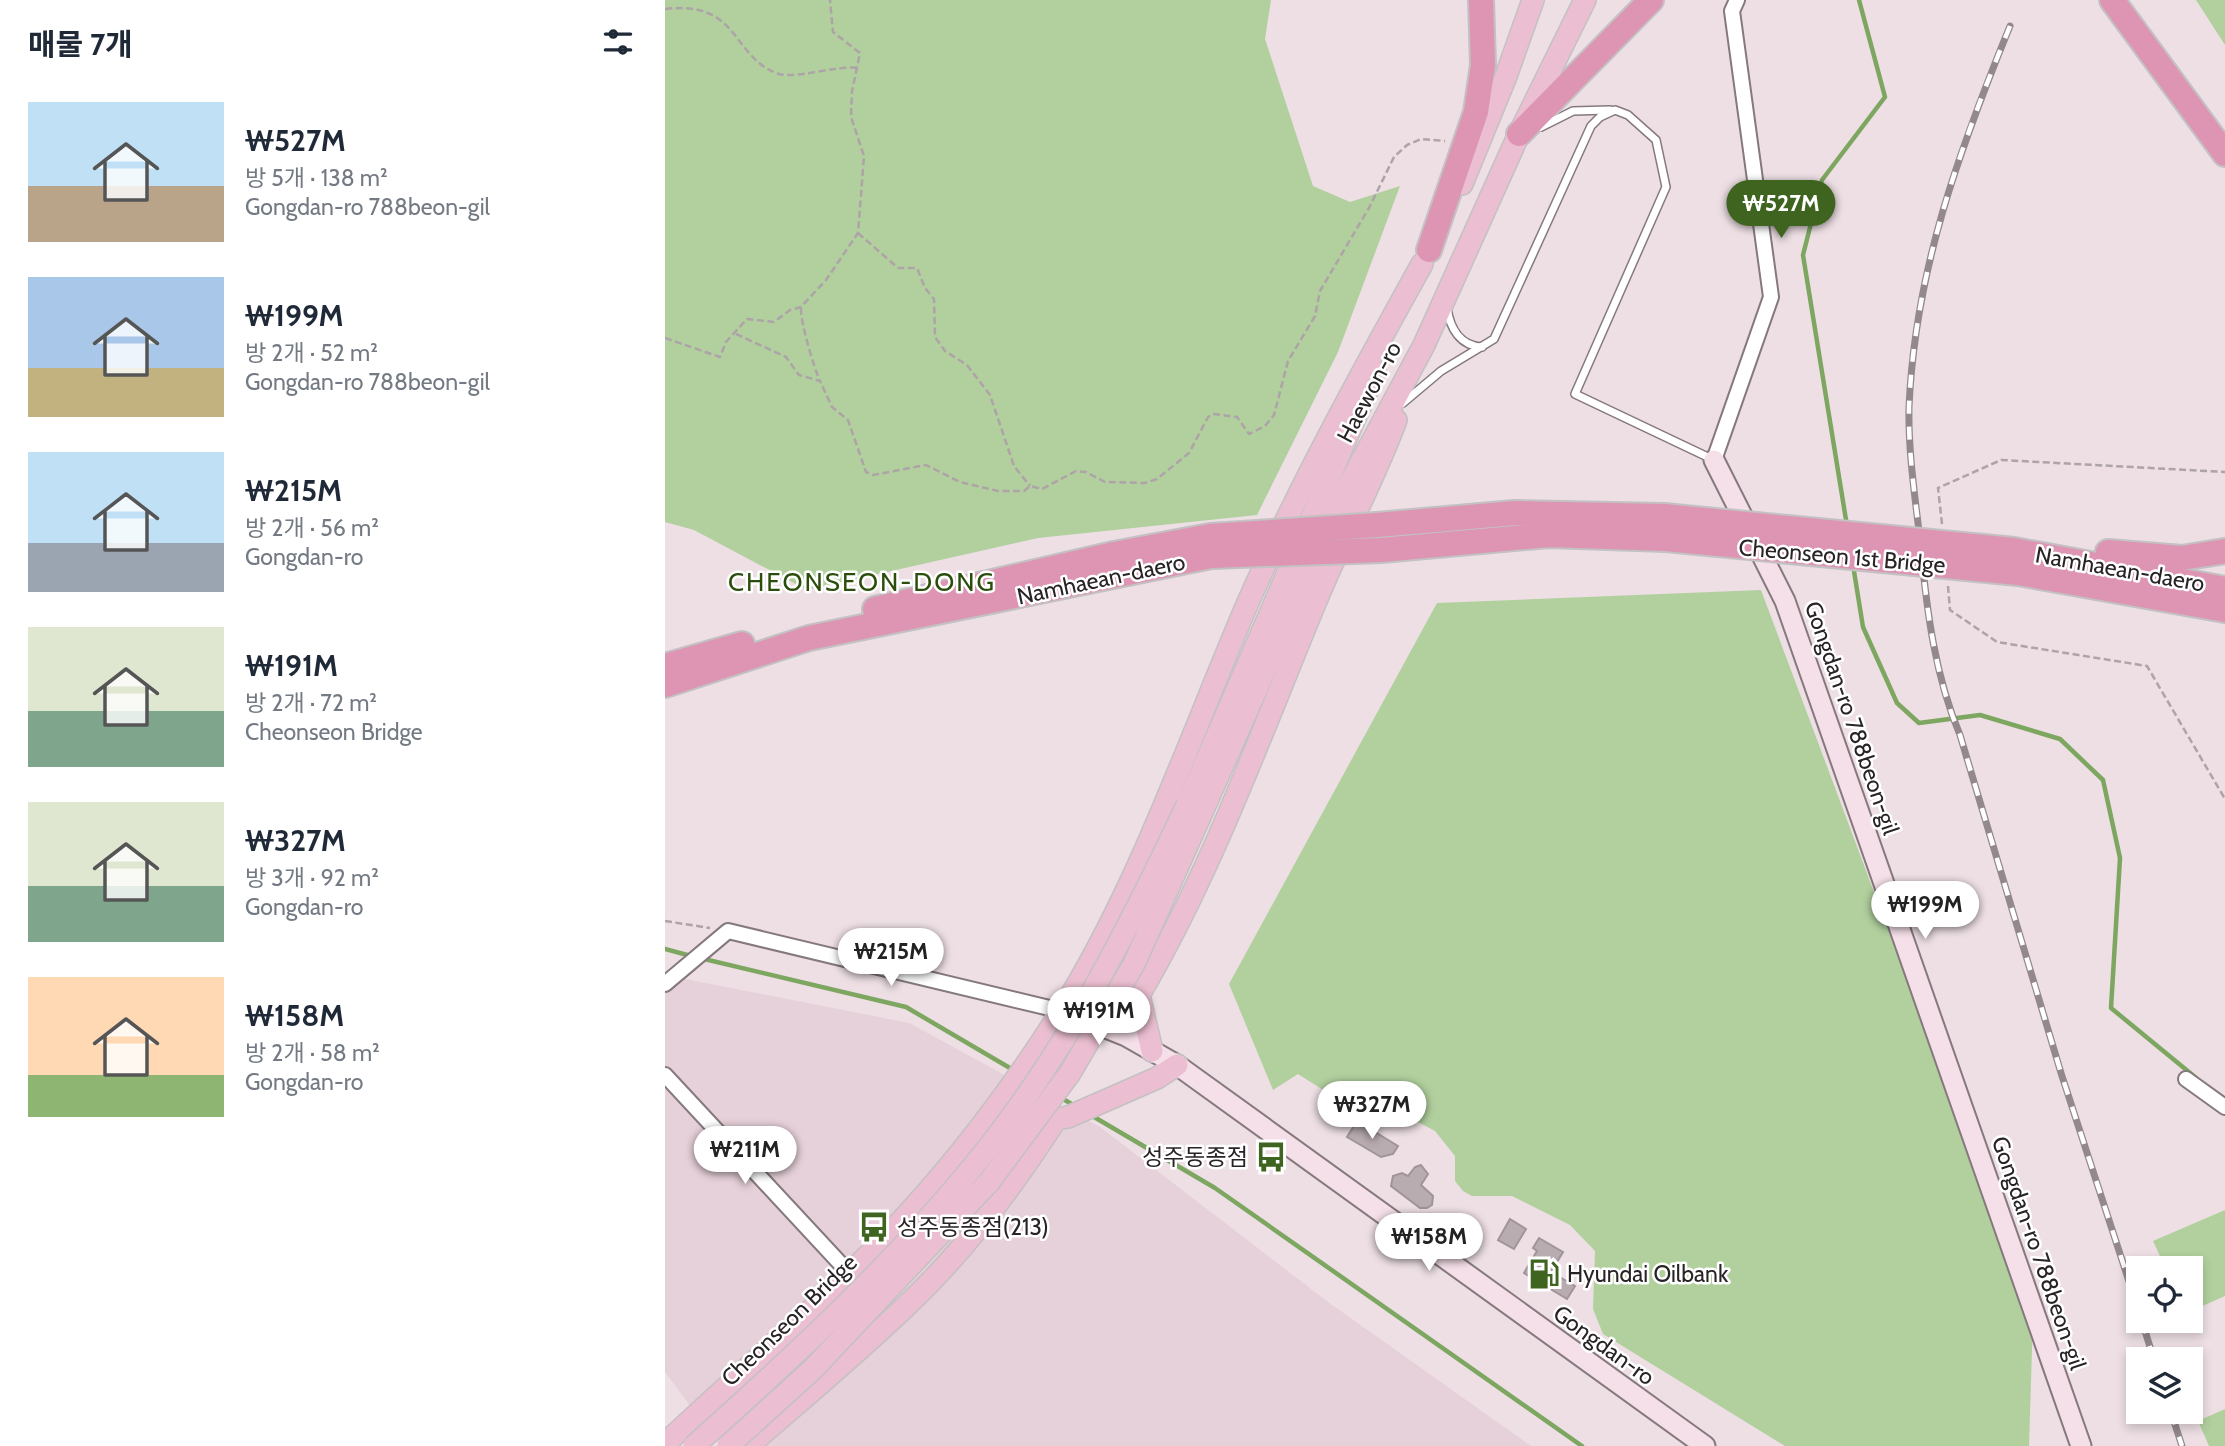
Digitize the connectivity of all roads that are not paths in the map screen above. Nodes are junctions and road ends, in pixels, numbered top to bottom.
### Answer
1 (1481, 0) edge
2 (1533, 0) edge
3 (1585, 0) edge
4 (1651, 0) edge
5 (1737, 0) edge
6 (2112, 0) edge
7 (2128, 0) edge
8 (1615, 110) junction
9 (1519, 134) junction
10 (2225, 151) edge
11 (1506, 161) junction
12 (1425, 257) junction
13 (1449, 289) junction
14 (1424, 345) junction
15 (1483, 346) junction
16 (1403, 403) junction
17 (1714, 460) junction
18 (1210, 546) junction
19 (2225, 551) edge
20 (2016, 562) junction
21 (2225, 589) edge
22 (2225, 610) edge
23 (665, 666) edge
24 (665, 685) edge
25 (1195, 808) junction
26 (1110, 922) junction
27 (1158, 962) junction
28 (665, 984) edge
29 (1062, 1011) junction
30 (1152, 1051) junction
31 (1177, 1065) junction
32 (665, 1075) edge
33 (2186, 1079) dead end
34 (2225, 1107) edge
35 (850, 1274) junction
36 (665, 1444) edge
37 (694, 1446) edge
38 (728, 1446) edge
39 (748, 1446) edge
40 (1705, 1446) edge
41 (2081, 1446) edge

1 - 12 highway
2 - 12 main road, Haewon-ro
3 - 9 main road, Haewon-ro
4 - 9 highway
5 - 17 street
6 - 10 highway
7 - 10 highway
8 - 11 lane
8 - 15 lane
8 - 17 lane
9 - 11 main road, Haewon-ro
11 - 13 main road, Haewon-ro
12 - 25 main road, Haewon-ro
12 - 26 main road
13 - 14 main road, Haewon-ro
13 - 15 lane
14 - 16 main road
14 - 25 main road, Haewon-ro
15 - 16 lane
16 - 27 main road
17 - 41 street, Gongdan-ro 788beon-gil
18 - 20 highway, Cheonseon 1st Bridge, bridge
18 - 23 highway, Namhaean-daero
18 - 24 highway, Namhaean-daero
19 - 20 highway
20 - 21 highway, Namhaean-daero
20 - 22 highway, Namhaean-daero
25 - 37 main road, Cheonseon Bridge, bridge
25 - 38 main road, Cheonseon Bridge, bridge
26 - 27 main road
26 - 29 main road
27 - 30 main road
28 - 29 street, Gongdan-ro
29 - 30 street, Gongdan-ro
29 - 35 main road
30 - 31 street, Gongdan-ro
31 - 39 main road
31 - 40 street, Gongdan-ro
32 - 35 street
33 - 34 street
35 - 36 main road

